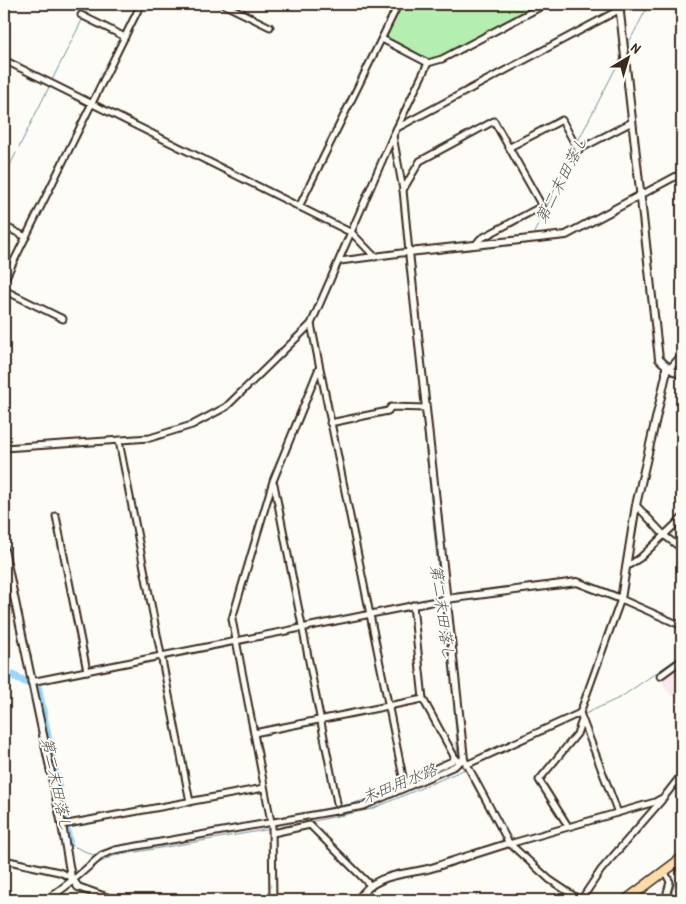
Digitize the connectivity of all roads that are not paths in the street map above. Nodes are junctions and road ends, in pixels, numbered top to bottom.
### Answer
1 (141, 4) edge
2 (223, 4) edge
3 (392, 4) edge
4 (546, 4) edge
5 (630, 4) edge
6 (620, 6) edge
7 (81, 15) dead end
8 (270, 27) dead end
9 (125, 37) junction
10 (382, 39) junction
11 (4, 60) edge
12 (428, 63) junction
13 (91, 104) junction
14 (632, 122) junction
15 (396, 129) junction
16 (393, 136) junction
17 (510, 147) junction
18 (682, 173) edge
19 (403, 190) junction
20 (641, 195) junction
21 (299, 207) junction
22 (4, 226) edge
23 (352, 233) junction
24 (26, 237) junction
25 (476, 244) junction
26 (409, 252) junction
27 (374, 257) junction
28 (340, 261) junction
29 (4, 281) edge
30 (4, 290) edge
31 (63, 319) dead end
32 (311, 324) junction
33 (682, 355) edge
34 (319, 368) junction
35 (668, 368) junction
36 (682, 376) edge
37 (426, 408) junction
38 (330, 423) junction
39 (119, 441) junction
40 (4, 448) edge
41 (273, 481) junction
42 (636, 505) junction
43 (56, 516) dead end
44 (682, 518) edge
45 (665, 536) junction
46 (682, 548) edge
47 (4, 549) edge
48 (625, 568) junction
49 (446, 598) junction
50 (621, 599) junction
51 (413, 605) junction
52 (371, 614) junction
53 (682, 626) edge
54 (302, 628) junction
55 (236, 641) junction
56 (162, 656) junction
57 (682, 660) edge
58 (88, 671) junction
59 (660, 676) dead end
60 (31, 682) junction
61 (423, 699) junction
62 (388, 706) junction
63 (580, 713) junction
64 (320, 719) junction
65 (582, 720) junction
66 (254, 733) junction
67 (461, 761) junction
68 (682, 774) edge
69 (264, 788) junction
70 (664, 797) junction
71 (190, 802) junction
72 (337, 803) dead end
73 (618, 813) junction
74 (271, 822) junction
75 (62, 825) junction
76 (568, 826) junction
77 (273, 833) junction
78 (509, 844) junction
79 (4, 860) edge
80 (682, 865) edge
81 (667, 876) junction
82 (71, 879) junction
83 (370, 885) junction
84 (48, 900) edge
85 (114, 900) edge
86 (273, 900) edge
87 (358, 900) edge
88 (580, 900) edge
89 (626, 900) edge
90 (635, 900) edge
91 (665, 900) edge

1 - 9 street
2 - 8 street
3 - 10 street
4 - 12 street
5 - 6 street
6 - 14 street
6 - 15 street
7 - 9 street
9 - 13 street
10 - 12 street
10 - 21 street
11 - 13 street
12 - 15 street
13 - 21 street
13 - 24 street
14 - 17 street
14 - 20 street
15 - 16 street
16 - 19 street
16 - 23 street
17 - 19 street
17 - 25 street
18 - 20 street
19 - 26 street
20 - 25 street
20 - 35 street
21 - 23 street
22 - 24 street
23 - 27 street
23 - 28 street
24 - 29 street
25 - 26 street
26 - 27 street
26 - 37 street
27 - 28 street
28 - 32 street
30 - 31 street
32 - 34 street
32 - 39 street
33 - 35 street
34 - 38 street
34 - 41 street
35 - 36 street
35 - 42 street
37 - 38 street
37 - 49 street
38 - 52 street
39 - 40 street
39 - 56 street
41 - 54 street
41 - 55 street
42 - 45 street
42 - 48 street
43 - 58 street
44 - 45 street
45 - 46 street
45 - 48 street
47 - 60 street
48 - 50 street
49 - 50 street
49 - 51 street
49 - 67 street
50 - 53 street
50 - 63 street
51 - 52 street
51 - 61 street
52 - 54 street
52 - 62 street
54 - 55 street
54 - 64 street
55 - 56 street
55 - 66 street
56 - 58 street
56 - 71 street
57 - 59 street
58 - 60 street
60 - 75 street
61 - 62 street
61 - 67 street
62 - 64 street
62 - 67 street
63 - 65 street
63 - 67 street
64 - 66 street
64 - 72 street
65 - 73 street
65 - 76 street
66 - 69 street
67 - 74 street
67 - 78 street
68 - 70 street
69 - 71 street
69 - 74 street
70 - 73 street
70 - 88 street
71 - 75 street
73 - 76 street
74 - 77 street
74 - 82 street
75 - 82 street
76 - 78 street
77 - 83 street
77 - 86 street
78 - 83 street
78 - 88 street
79 - 82 street
80 - 81 highway
80 - 89 highway
81 - 90 highway
81 - 91 street
82 - 84 street
82 - 85 street
83 - 87 street

